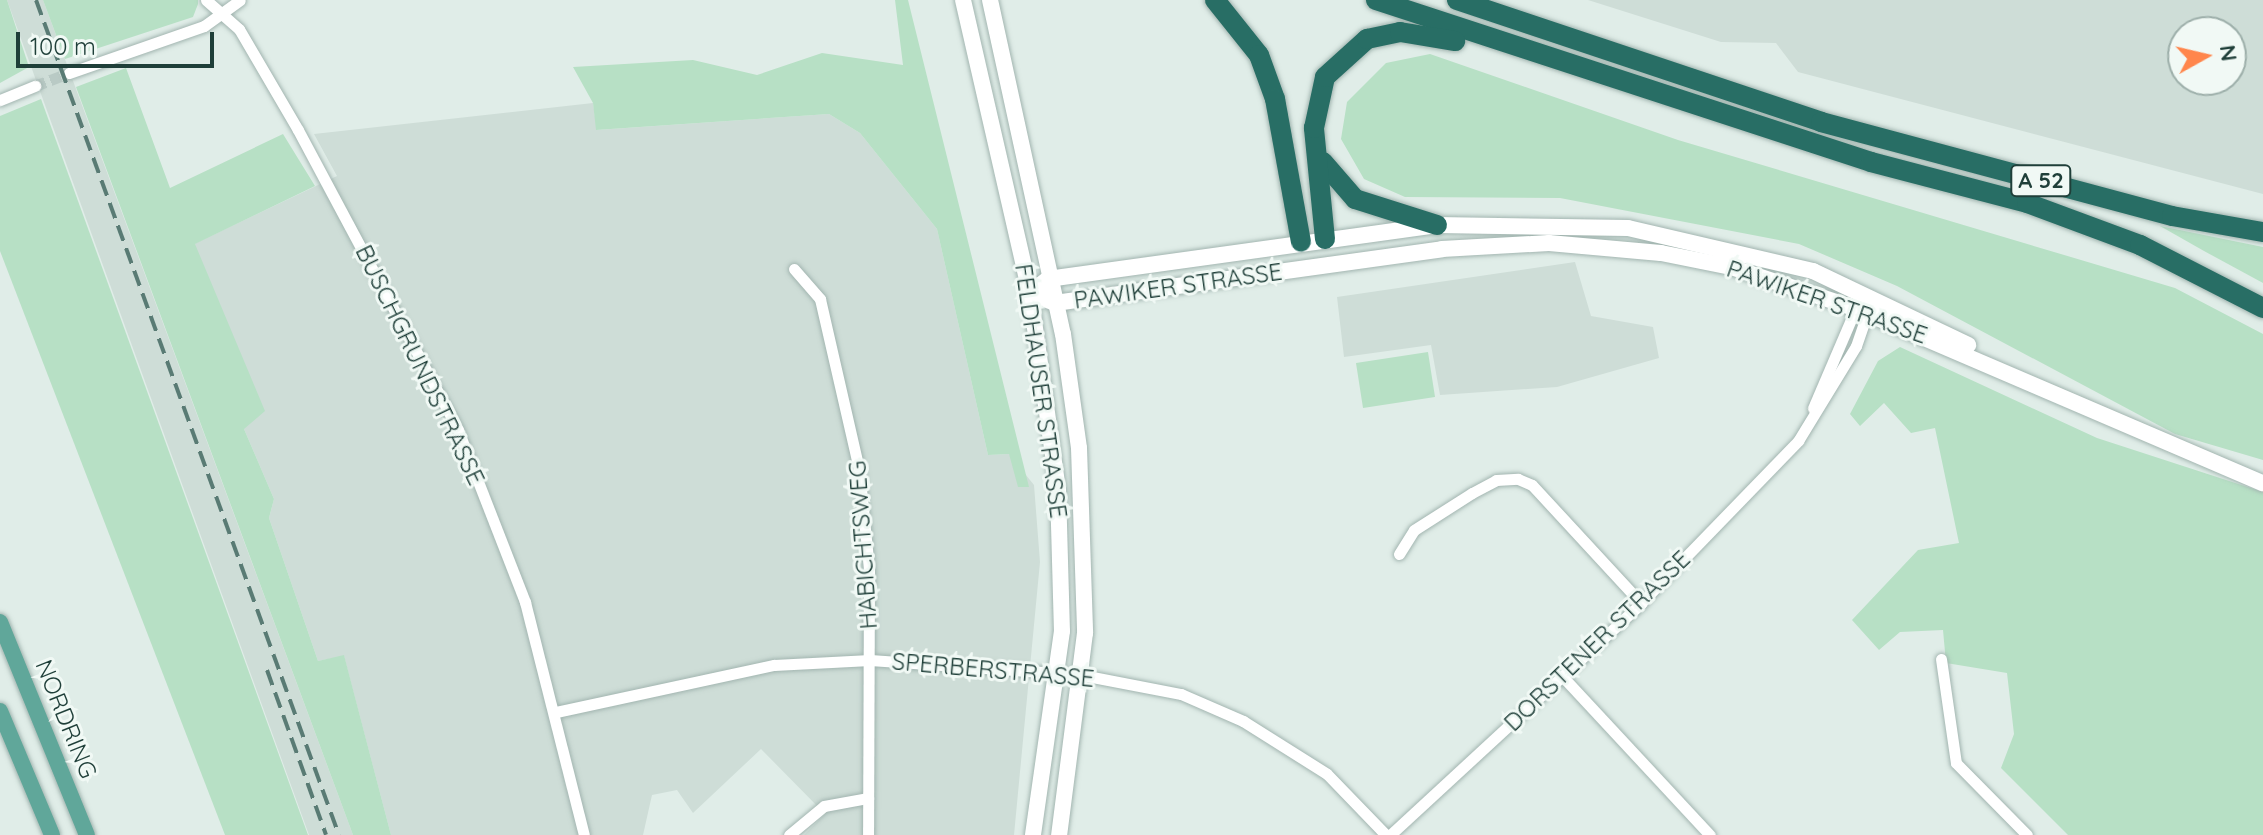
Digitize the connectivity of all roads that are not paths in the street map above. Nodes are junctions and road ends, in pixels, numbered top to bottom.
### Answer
1 (240, 0) edge
2 (963, 0) edge
3 (990, 0) edge
4 (1215, 0) edge
5 (1376, 0) edge
6 (207, 1) edge
7 (1468, 2) edge
8 (222, 15) junction
9 (1583, 72) junction
10 (69, 73) tunnel mouth
11 (35, 86) tunnel mouth
12 (0, 100) edge
13 (1317, 151) junction
14 (1437, 225) junction
15 (2263, 232) edge
16 (1325, 239) junction
17 (1301, 242) junction
18 (1316, 265) junction
19 (794, 269) dead end
20 (1048, 279) junction
21 (1030, 293) junction
22 (1869, 294) junction
23 (1055, 303) junction
24 (2263, 308) edge
25 (1861, 311) junction
26 (2000, 365) junction
27 (1798, 441) junction
28 (2263, 483) edge
29 (1399, 554) dead end
30 (1641, 603) junction
31 (0, 622) edge
32 (1941, 659) dead end
33 (870, 660) junction
34 (1057, 671) junction
35 (1082, 675) junction
36 (1563, 677) junction
37 (0, 711) edge
38 (556, 712) junction
39 (868, 798) junction
40 (52, 835) edge
41 (87, 835) edge
42 (584, 835) edge
43 (789, 835) edge
44 (868, 835) edge
45 (1033, 835) edge
46 (1059, 835) edge
47 (1388, 835) edge
48 (1710, 835) edge
49 (2027, 835) edge

1 - 8 street
2 - 21 main road, FELDHAUSER STRASSE
3 - 20 main road, FELDHAUSER STRASSE
4 - 17 highway
5 - 9 highway, A 52
6 - 8 street, BUSCHGRUNDSTRASSE
7 - 15 highway, A 52
8 - 10 street
8 - 38 street, BUSCHGRUNDSTRASSE
9 - 13 highway
9 - 24 highway, A 52
11 - 12 street
13 - 14 highway
13 - 16 highway
14 - 16 main road, PAWIKER STRASSE
14 - 22 main road, PAWIKER STRASSE
16 - 17 main road, PAWIKER STRASSE
16 - 18 main road, PAWIKER STRASSE
17 - 18 main road, PAWIKER STRASSE
17 - 20 main road, PAWIKER STRASSE
18 - 23 main road, PAWIKER STRASSE
18 - 25 main road, PAWIKER STRASSE
19 - 33 street, HABICHTSWEG
20 - 21 main road, PAWIKER STRASSE
20 - 23 main road, FELDHAUSER STRASSE
21 - 23 main road, PAWIKER STRASSE
21 - 34 main road, FELDHAUSER STRASSE
22 - 25 street, DORSTENER STRASSE
22 - 26 main road, PAWIKER STRASSE
23 - 35 main road, FELDHAUSER STRASSE
25 - 26 main road, PAWIKER STRASSE
25 - 27 street, DORSTENER STRASSE
25 - 27 street, DORSTENER STRASSE
26 - 28 main road, PAWIKER STRASSE
27 - 30 street, DORSTENER STRASSE
29 - 30 street
30 - 36 street, DORSTENER STRASSE
31 - 41 main road, NORDRING
32 - 49 street
33 - 34 street, SPERBERSTRASSE
33 - 38 street, SPERBERSTRASSE
33 - 39 street, HABICHTSWEG
34 - 35 street, SPERBERSTRASSE
34 - 45 main road, FELDHAUSER STRASSE
35 - 46 main road, FELDHAUSER STRASSE
35 - 47 street, SPERBERSTRASSE
36 - 47 street, DORSTENER STRASSE
36 - 48 street
37 - 40 main road
38 - 42 street, BUSCHGRUNDSTRASSE
39 - 43 street
39 - 44 street, HABICHTSWEG

